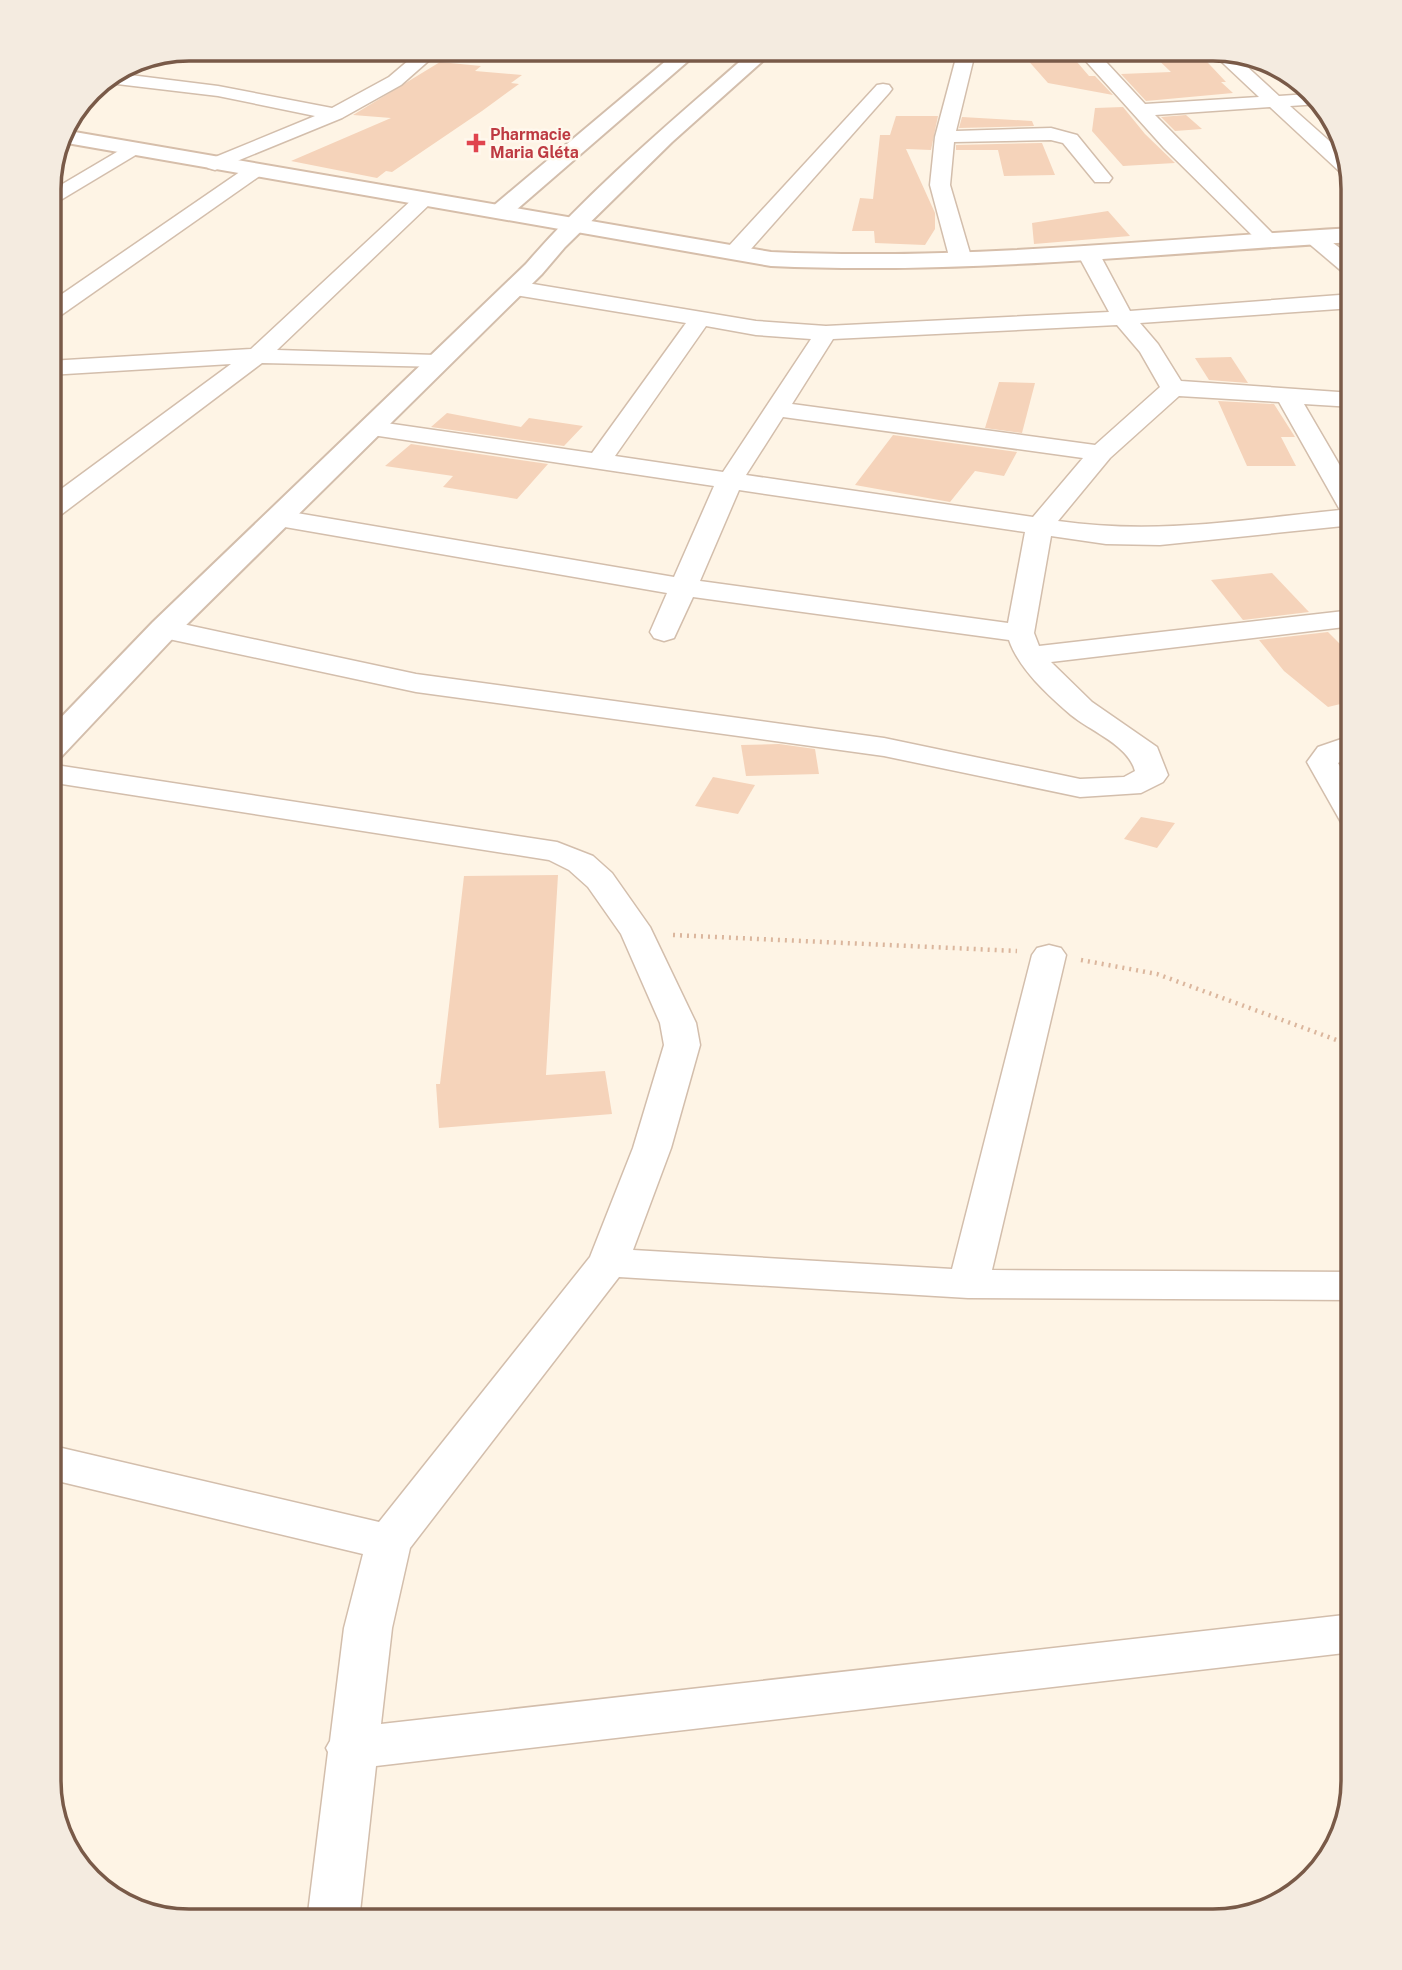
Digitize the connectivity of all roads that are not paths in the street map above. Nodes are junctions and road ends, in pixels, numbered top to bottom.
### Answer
1 (418, 61) edge
2 (677, 61) edge
3 (752, 62) edge
4 (964, 62) edge
5 (1096, 62) edge
6 (1233, 63) edge
7 (122, 80) edge
8 (883, 89) dead end
9 (1304, 100) edge
10 (1275, 101) junction
11 (1142, 110) junction
12 (335, 114) junction
13 (945, 137) junction
14 (72, 138) edge
15 (132, 149) junction
16 (1337, 158) edge
17 (215, 164) junction
18 (254, 171) junction
19 (1102, 178) dead end
20 (62, 193) edge
21 (424, 199) junction
22 (500, 212) junction
23 (574, 225) junction
24 (1341, 236) edge
25 (1312, 237) junction
26 (1268, 240) junction
27 (735, 253) junction
28 (1088, 253) junction
29 (961, 260) junction
30 (1341, 260) edge
31 (515, 288) junction
32 (1341, 302) edge
33 (62, 304) edge
34 (1123, 318) junction
35 (700, 319) junction
36 (826, 333) junction
37 (257, 355) junction
38 (436, 362) junction
39 (62, 367) edge
40 (1173, 388) junction
41 (1289, 398) junction
42 (1341, 400) edge
43 (776, 409) junction
44 (372, 428) junction
45 (1101, 453) junction
46 (598, 461) junction
47 (729, 482) junction
48 (1341, 489) edge
49 (62, 501) edge
50 (279, 518) junction
51 (1341, 518) edge
52 (1039, 527) junction
53 (684, 587) junction
54 (1341, 619) edge
55 (163, 629) junction
56 (664, 632) dead end
57 (1025, 645) junction
58 (62, 737) edge
59 (1341, 749) edge
60 (62, 775) edge
61 (1341, 796) edge
62 (1049, 955) road end
63 (608, 1262) junction
64 (968, 1284) junction
65 (1341, 1286) edge
66 (61, 1465) edge
67 (389, 1542) junction
68 (1341, 1634) edge
69 (351, 1748) junction
70 (333, 1908) edge

1 - 12 street
2 - 22 street
3 - 23 street
4 - 13 street
5 - 11 street
6 - 10 street
7 - 12 street
8 - 27 street
9 - 10 street
10 - 11 street
10 - 16 street
11 - 26 street
12 - 17 street
13 - 19 street
13 - 29 street
14 - 15 street
15 - 17 street
15 - 20 street
17 - 18 street
18 - 21 street
18 - 33 street
21 - 22 street
21 - 37 street
22 - 23 street
23 - 27 street
23 - 31 street
24 - 25 street
25 - 26 street
25 - 30 street
26 - 28 street
27 - 29 street
28 - 29 street
28 - 34 street
31 - 35 street
31 - 38 street
32 - 34 street
34 - 36 street
34 - 40 street
35 - 36 street
35 - 46 street
36 - 43 street
37 - 38 street
37 - 39 street
37 - 49 street
38 - 44 street
40 - 41 street
40 - 45 street
41 - 42 street
41 - 48 street
43 - 45 street
43 - 47 street
44 - 46 street
44 - 50 street
45 - 52 street
46 - 47 street
47 - 52 street
47 - 53 street
50 - 53 street
50 - 55 street
51 - 52 street
52 - 57 street
53 - 56 street
53 - 57 street
54 - 57 street
55 - 57 street
55 - 58 street
59 - 61 street
60 - 63 street
62 - 64 street
63 - 64 street
63 - 67 street
64 - 65 street
66 - 67 street
67 - 69 street
68 - 69 street
69 - 70 street

